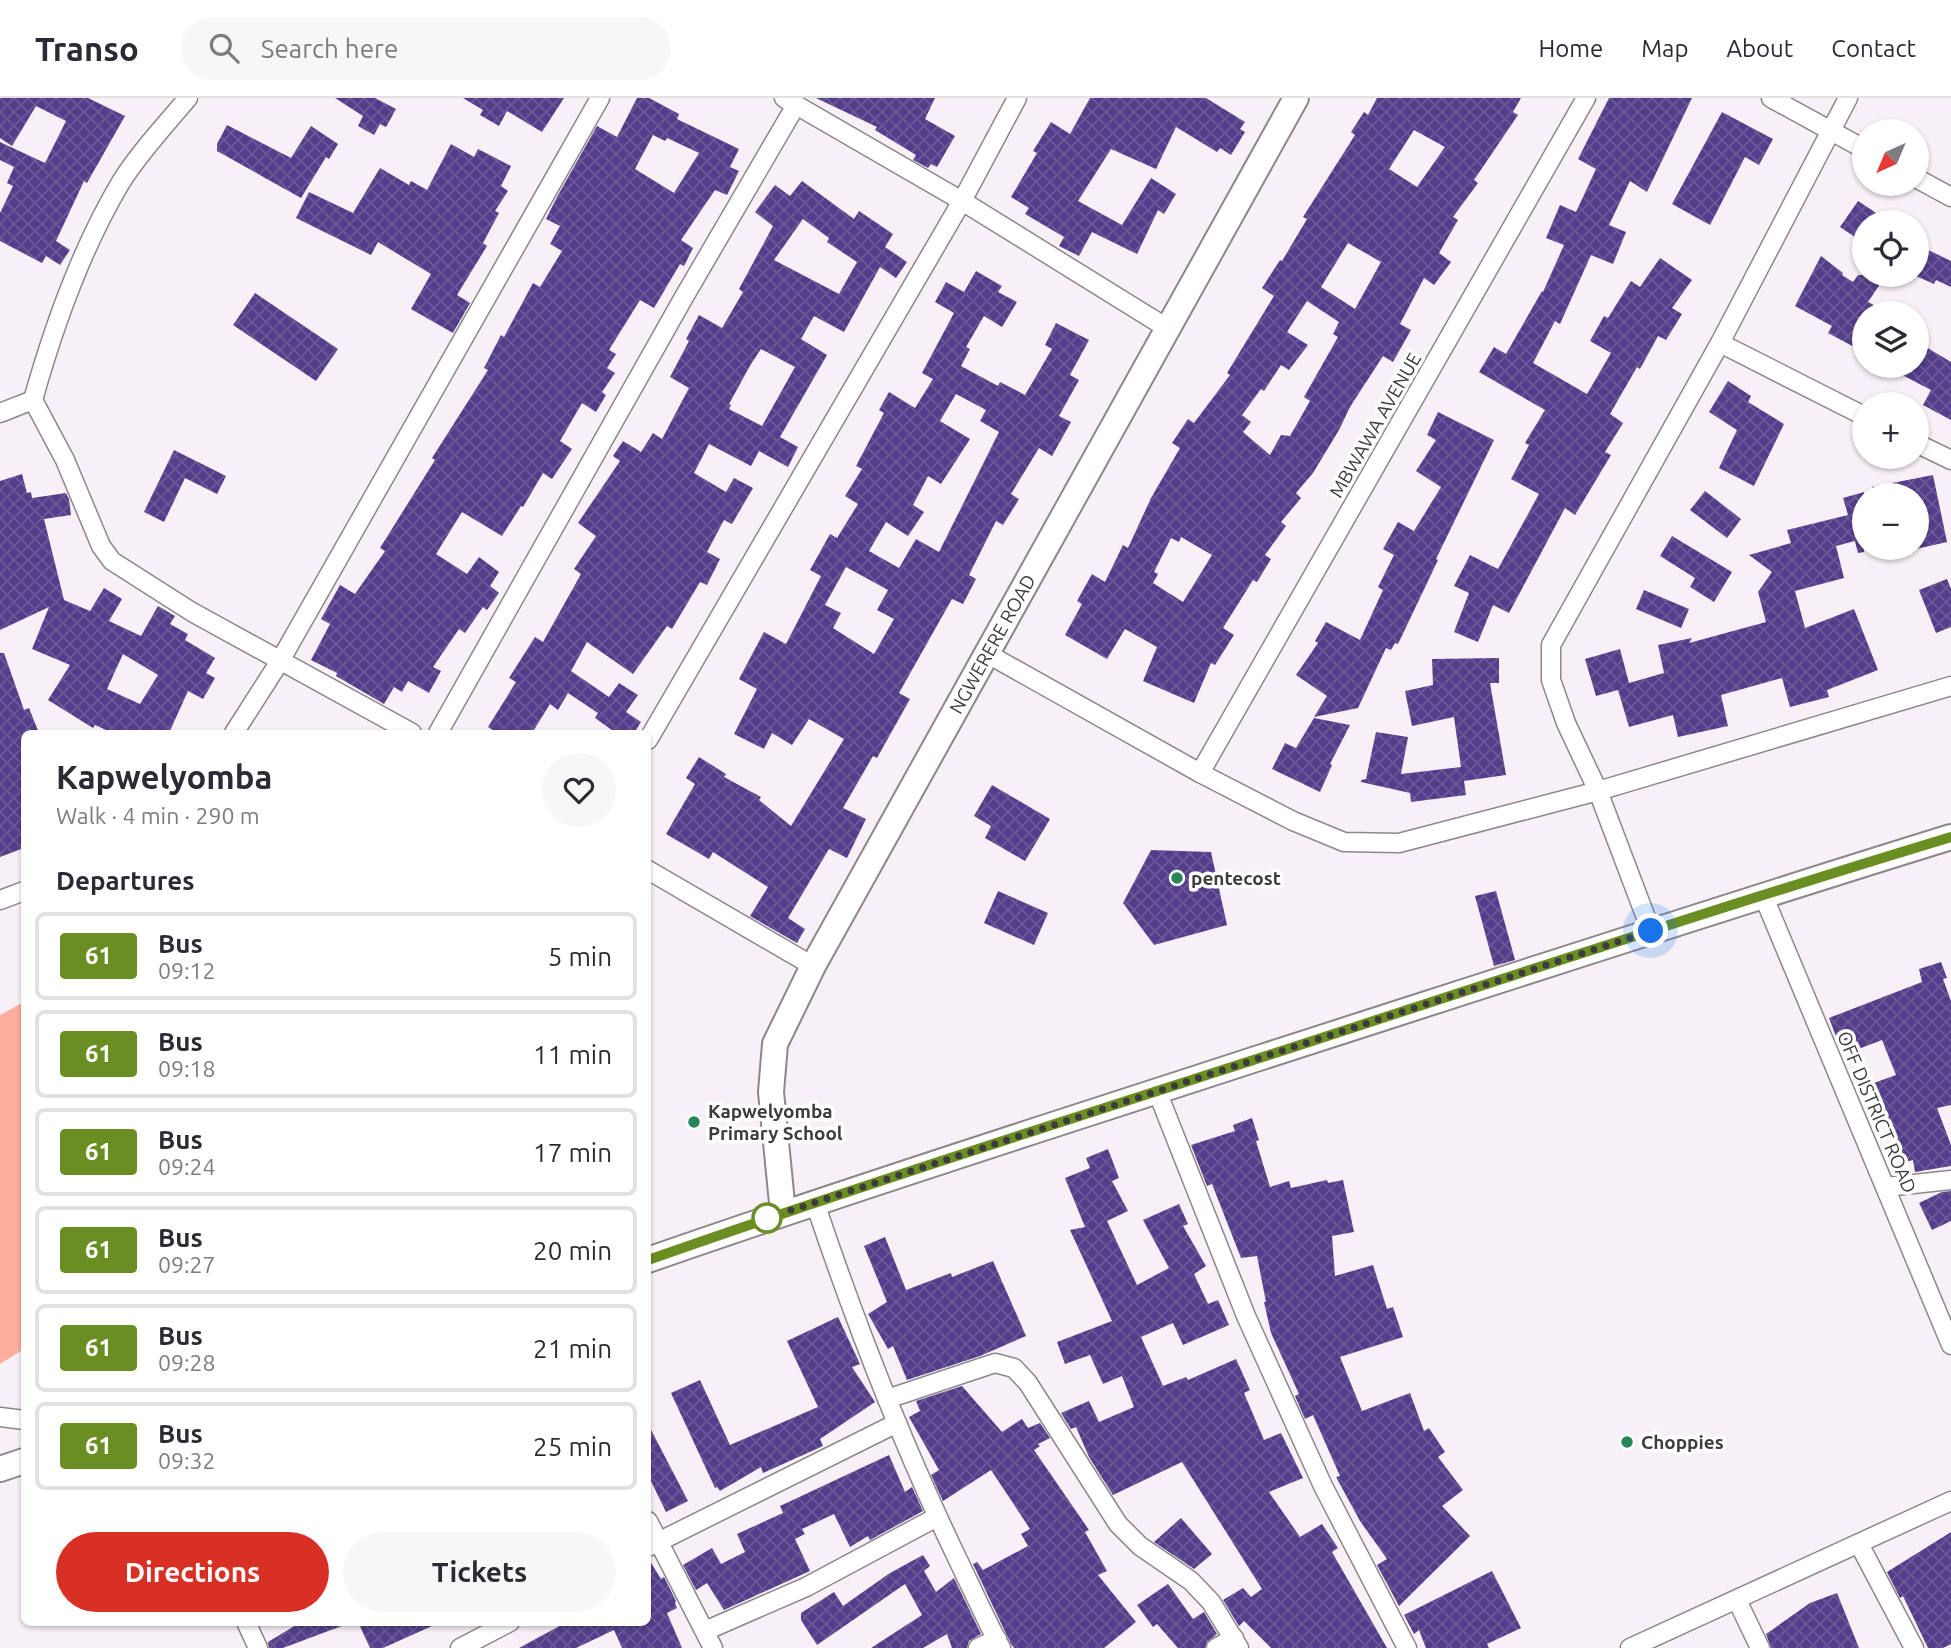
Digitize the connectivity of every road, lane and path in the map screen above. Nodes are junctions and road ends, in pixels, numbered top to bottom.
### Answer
1 (188, 98) edge
2 (600, 98) edge
3 (1017, 98) edge
4 (1296, 98) edge
5 (1586, 98) edge
6 (1770, 98) edge
7 (1848, 98) edge
8 (790, 102) edge
9 (1830, 131) junction
10 (1852, 143) edge
11 (1929, 185) edge
12 (1951, 197) edge
13 (962, 201) junction
14 (1167, 328) junction
15 (1720, 343) junction
16 (33, 400) junction
17 (1852, 410) edge
18 (0, 413) edge
19 (1929, 449) edge
20 (1951, 460) edge
21 (986, 653) junction
22 (280, 661) junction
23 (1951, 686) edge
24 (236, 730) edge
25 (406, 730) edge
26 (440, 730) edge
27 (651, 735) edge
28 (1200, 773) junction
29 (1598, 791) junction
30 (1951, 837) edge
31 (651, 872) edge
32 (21, 892) edge
33 (1763, 895) junction
34 (0, 900) edge
35 (1651, 931) junction
36 (813, 965) junction
37 (1157, 1091) junction
38 (1951, 1180) edge
39 (1886, 1187) junction
40 (815, 1203) junction
41 (783, 1213) junction
42 (651, 1259) edge
43 (1951, 1345) edge
44 (887, 1399) junction
45 (0, 1417) edge
46 (21, 1420) edge
47 (897, 1423) junction
48 (21, 1462) edge
49 (0, 1469) edge
50 (1951, 1501) edge
51 (937, 1517) junction
52 (653, 1544) edge
53 (1859, 1544) junction
54 (1737, 1600) junction
55 (248, 1626) edge
56 (502, 1626) edge
57 (708, 1643) edge
58 (1236, 1643) edge
59 (999, 1644) edge
60 (258, 1648) edge
61 (460, 1648) edge
62 (978, 1648) edge
63 (1216, 1648) edge
64 (1407, 1648) edge
65 (1630, 1648) edge
66 (1760, 1648) edge
67 (1914, 1648) edge

1 - 16 street
2 - 22 street
3 - 13 street
4 - 14 street, NGWERERE ROAD
5 - 28 street, MBWAWA AVENUE
6 - 9 street
7 - 9 street
8 - 13 street
8 - 26 street
9 - 10 street
9 - 15 street
11 - 12 street
13 - 14 street
13 - 27 street
14 - 21 street, NGWERERE ROAD
15 - 17 street
15 - 29 street
16 - 18 street
16 - 22 street
19 - 20 street
21 - 28 street
21 - 36 street, NGWERERE ROAD
22 - 24 street
22 - 25 street
23 - 29 street
28 - 29 street
29 - 35 street
30 - 33 street
31 - 36 street
32 - 34 street
33 - 35 street
33 - 39 street, OFF DISTRICT ROAD
35 - 37 street
36 - 41 street, NGWERERE ROAD
37 - 40 street
37 - 64 street
38 - 39 street
39 - 43 street, OFF DISTRICT ROAD
40 - 41 street
40 - 44 street
41 - 42 street
44 - 47 street
44 - 58 street
45 - 46 street
47 - 51 street
47 - 52 street
48 - 49 street
50 - 53 street
51 - 57 street
51 - 59 street
52 - 57 street
53 - 54 street
53 - 67 street
54 - 65 street
54 - 66 street
55 - 60 street
56 - 61 street
58 - 63 street
59 - 62 street

